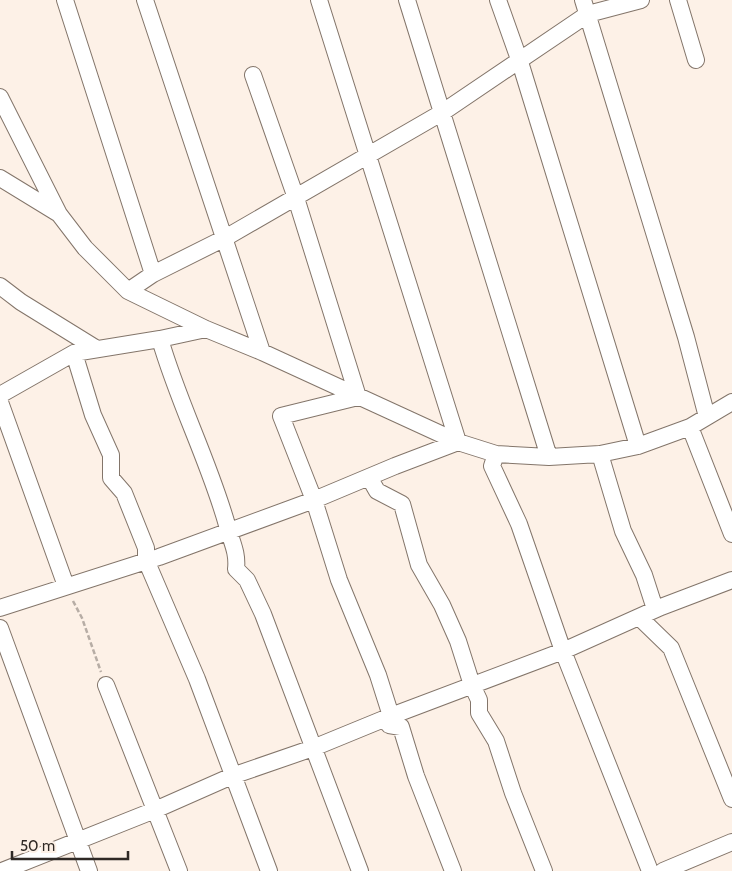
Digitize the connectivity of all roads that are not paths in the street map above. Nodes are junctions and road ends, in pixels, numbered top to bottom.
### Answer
1 (66, 0) edge
2 (145, 0) edge
3 (319, 0) edge
4 (407, 0) edge
5 (498, 0) edge
6 (641, 0) edge
7 (678, 0) edge
8 (586, 7) edge
9 (696, 60) dead end
10 (520, 62) junction
11 (253, 75) dead end
12 (0, 97) edge
13 (443, 112) junction
14 (369, 156) junction
15 (0, 178) edge
16 (296, 198) junction
17 (59, 214) junction
18 (225, 238) junction
19 (152, 274) junction
20 (0, 286) edge
21 (128, 291) junction
22 (206, 329) junction
23 (160, 339) junction
24 (97, 349) junction
25 (74, 352) junction
26 (262, 352) junction
27 (1, 394) edge
28 (358, 397) junction
29 (732, 402) edge
30 (707, 416) junction
31 (690, 427) junction
32 (458, 442) junction
33 (638, 446) junction
34 (496, 454) junction
35 (600, 454) junction
36 (549, 457) junction
37 (369, 477) junction
38 (314, 500) junction
39 (228, 531) junction
40 (732, 534) edge
41 (146, 560) junction
42 (732, 580) edge
43 (66, 586) junction
44 (0, 608) edge
45 (655, 610) junction
46 (639, 617) junction
47 (0, 628) edge
48 (563, 651) junction
49 (106, 685) road end
50 (472, 686) junction
51 (391, 716) junction
52 (313, 748) junction
53 (232, 776) junction
54 (732, 799) edge
55 (155, 810) junction
56 (77, 842) junction
57 (732, 842) edge
58 (2, 871) edge
59 (89, 871) edge
60 (179, 871) edge
61 (270, 871) edge
62 (360, 871) edge
63 (453, 871) edge
64 (544, 871) edge
65 (650, 871) edge
66 (663, 871) edge

1 - 19 street
2 - 18 street
3 - 14 street
4 - 13 street
5 - 10 street
6 - 8 street
7 - 9 street
8 - 10 street
8 - 30 street
10 - 13 street
10 - 33 street
11 - 16 street
12 - 17 street
13 - 14 street
13 - 36 street
14 - 16 street
14 - 32 street
15 - 17 street
16 - 18 street
16 - 28 street
17 - 21 street
18 - 19 street
18 - 26 street
19 - 21 street
20 - 24 street
21 - 22 street
22 - 23 street
22 - 26 street
23 - 24 street
23 - 39 street
24 - 25 street
25 - 27 street
25 - 41 street
26 - 28 street
27 - 43 street
28 - 32 street
28 - 38 street
29 - 30 street
30 - 31 street
31 - 33 street
31 - 40 street
32 - 34 street
32 - 37 street
33 - 35 street
34 - 36 street
34 - 48 street
35 - 36 street
35 - 45 street
37 - 38 street
37 - 50 street
38 - 39 street
38 - 51 street
39 - 41 street
39 - 52 street
41 - 43 street
41 - 53 street
42 - 45 street
43 - 44 street
45 - 46 street
46 - 48 street
46 - 54 street
47 - 56 street
48 - 50 street
48 - 65 street
49 - 55 street
50 - 51 street
50 - 64 street
51 - 52 street
51 - 63 street
52 - 53 street
52 - 62 street
53 - 55 street
53 - 61 street
55 - 56 street
55 - 60 street
56 - 58 street
56 - 59 street
57 - 66 street

